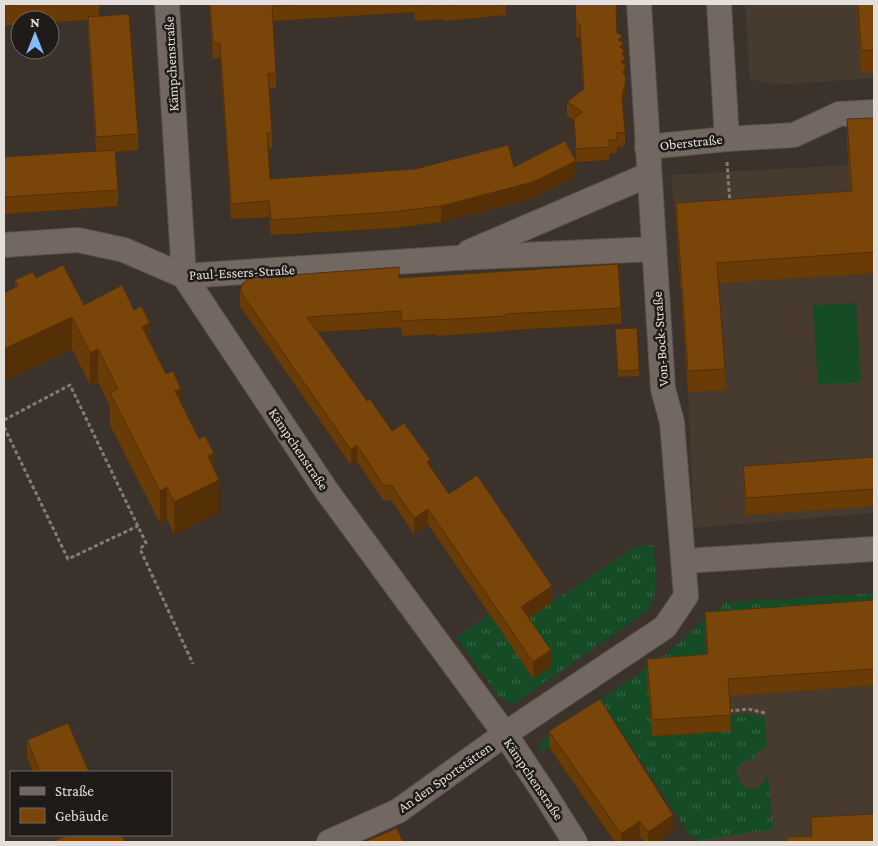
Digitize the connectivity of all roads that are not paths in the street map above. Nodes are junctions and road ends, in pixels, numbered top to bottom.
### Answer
1 (167, 4) edge
2 (639, 4) edge
3 (719, 4) edge
4 (874, 112) edge
5 (727, 139) junction
6 (647, 147) junction
7 (648, 175) junction
8 (4, 245) edge
9 (654, 249) junction
10 (456, 258) junction
11 (184, 276) junction
12 (874, 549) edge
13 (684, 561) junction
14 (505, 734) junction
15 (329, 842) edge
16 (575, 842) edge

1 - 11 street, Kämpchenstraße
2 - 6 street, Oberstraße
3 - 5 street
4 - 5 street, Oberstraße
5 - 6 street, Oberstraße
6 - 7 street, Von-Bock-Straße
7 - 9 street, Von-Bock-Straße
7 - 10 street, Paul-Essers-Straße
8 - 11 street, Paul-Essers-Straße
9 - 10 street, Paul-Essers-Straße
9 - 13 street, Von-Bock-Straße
10 - 11 street, Paul-Essers-Straße
11 - 14 street, Kämpchenstraße
12 - 13 street
13 - 14 street, Von-Bock-Straße
14 - 15 street, An den Sportstätten
14 - 16 street, Kämpchenstraße

